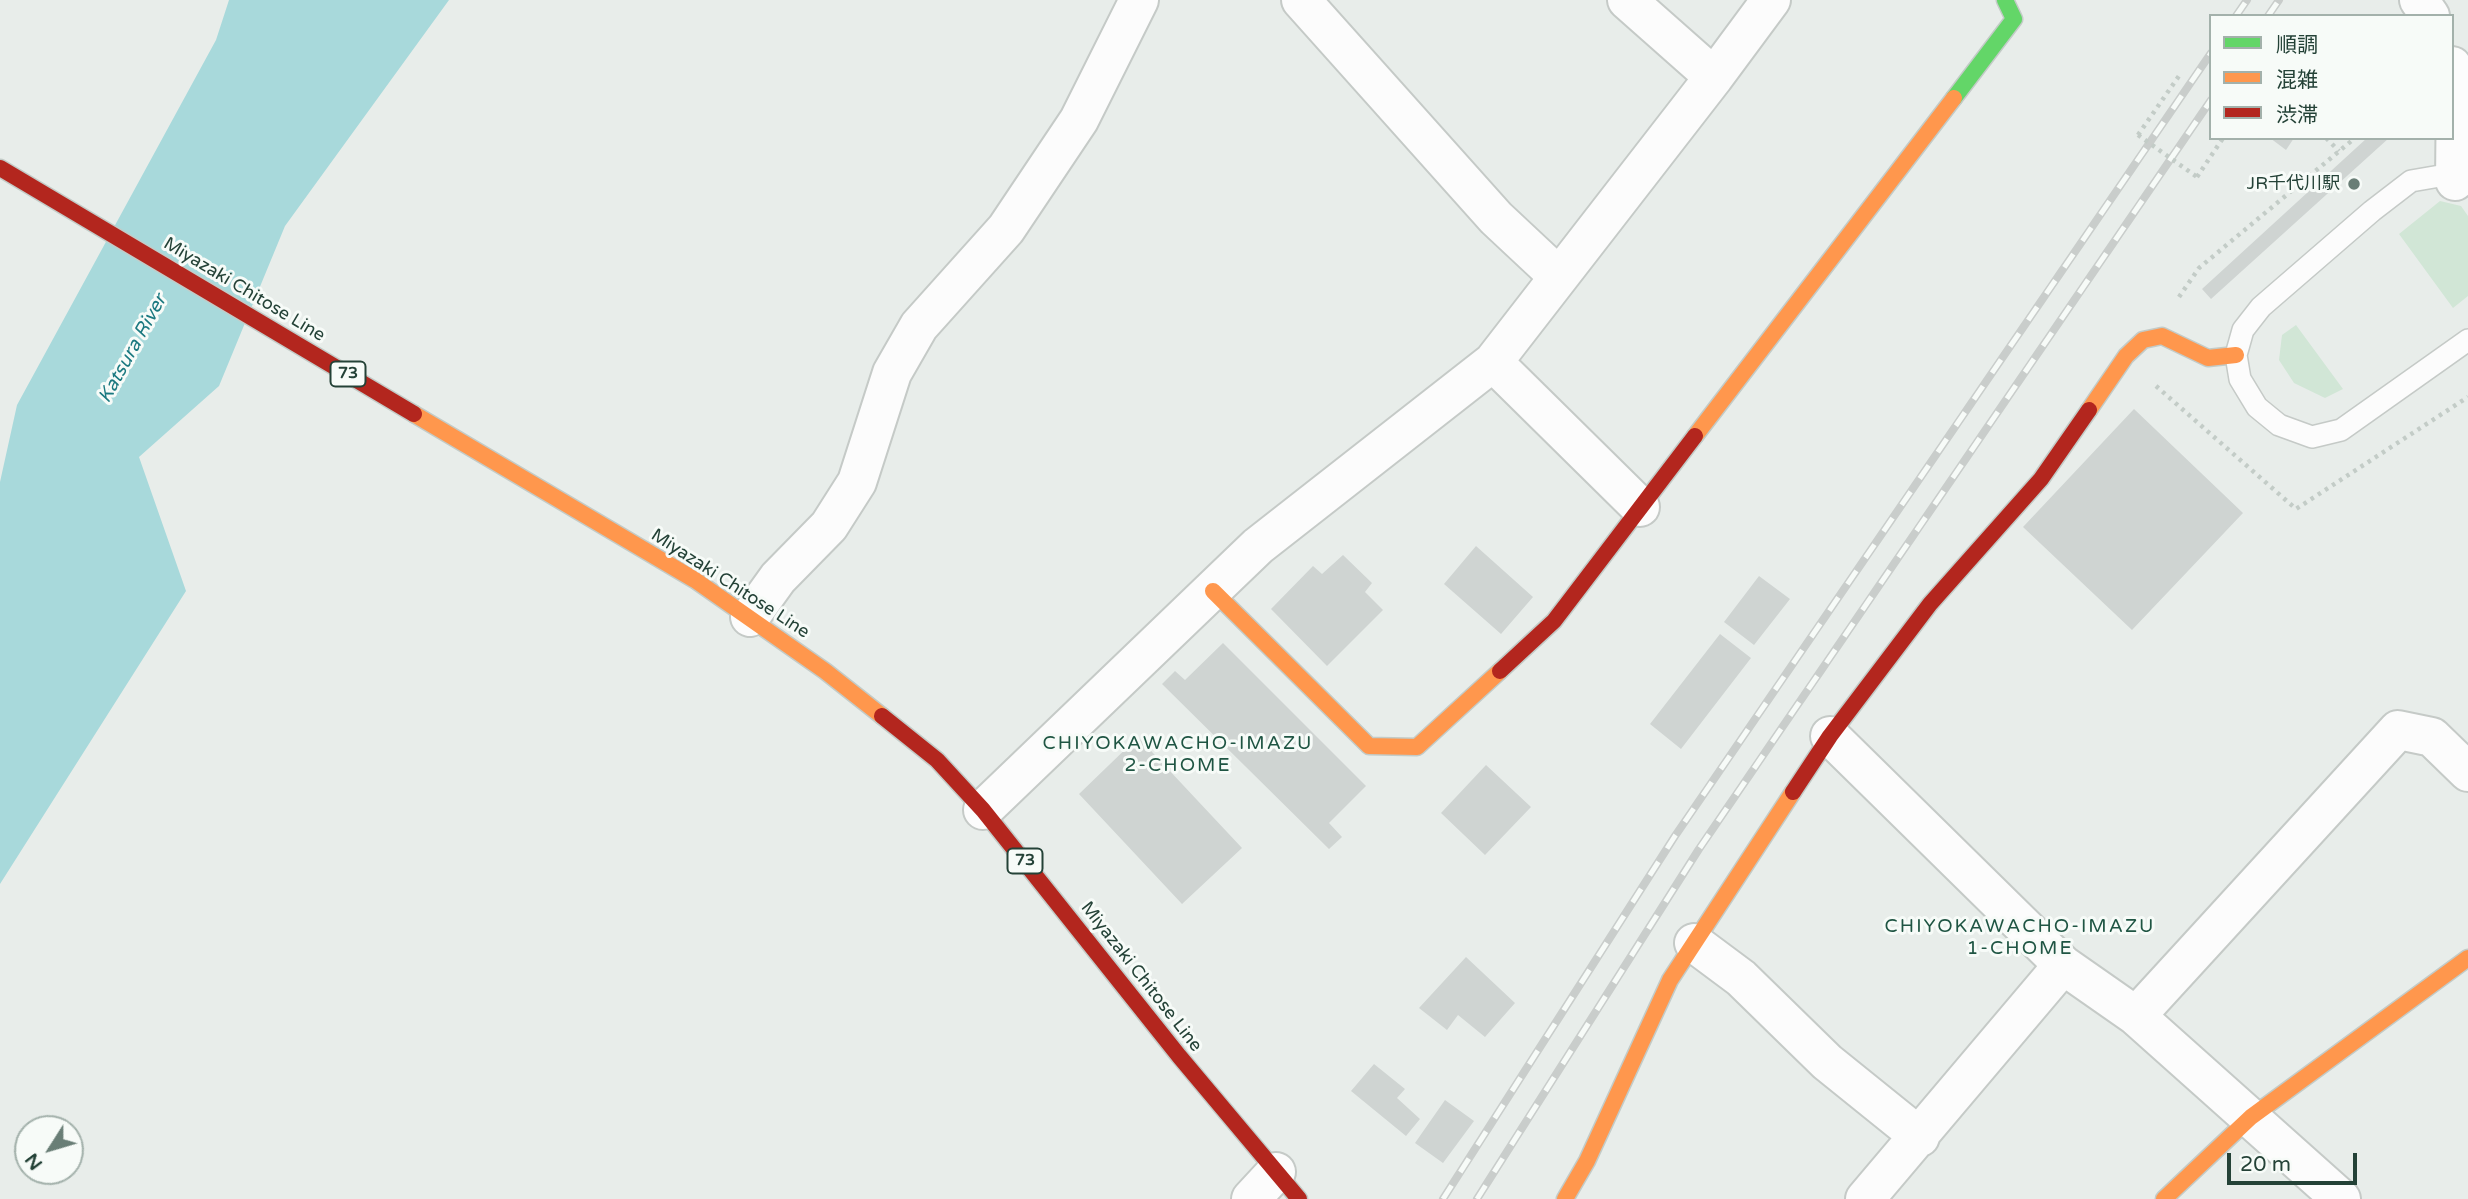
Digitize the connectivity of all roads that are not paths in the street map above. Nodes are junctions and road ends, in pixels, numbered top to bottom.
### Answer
1 (1139, 0) edge
2 (1301, 0) edge
3 (1628, 0) edge
4 (1770, 0) edge
5 (2006, 0) edge
6 (2454, 74) edge
7 (1714, 77) junction
8 (0, 168) edge
9 (2461, 183) edge
10 (1558, 276) junction
11 (2468, 340) edge
12 (2236, 355) junction
13 (1493, 362) junction
14 (1640, 507) junction
15 (1213, 591) junction
16 (750, 617) junction
17 (1830, 736) junction
18 (2468, 772) edge
19 (983, 810) junction
20 (1694, 943) junction
21 (2468, 958) edge
22 (2063, 965) junction
23 (2136, 1016) junction
24 (2251, 1117) junction
25 (1920, 1137) junction
26 (1275, 1190) edge
27 (1565, 1199) edge
28 (1865, 1199) edge
29 (2164, 1199) edge
30 (2341, 1199) edge

1 - 16 street
2 - 10 street
3 - 7 street
4 - 7 street
5 - 14 street
6 - 9 street
7 - 10 street
8 - 16 street, Miyazaki Chitose Line / 73
9 - 12 lane
10 - 13 street
11 - 12 lane
12 - 17 street
13 - 14 street
13 - 15 street
14 - 15 street
15 - 19 street
16 - 19 street, Miyazaki Chitose Line / 73
17 - 20 street
17 - 22 street
18 - 23 street
19 - 26 street, Miyazaki Chitose Line / 73
20 - 25 street
20 - 27 street
21 - 24 street
22 - 23 street
22 - 25 street
23 - 24 street
24 - 29 street
24 - 30 street
25 - 28 street

